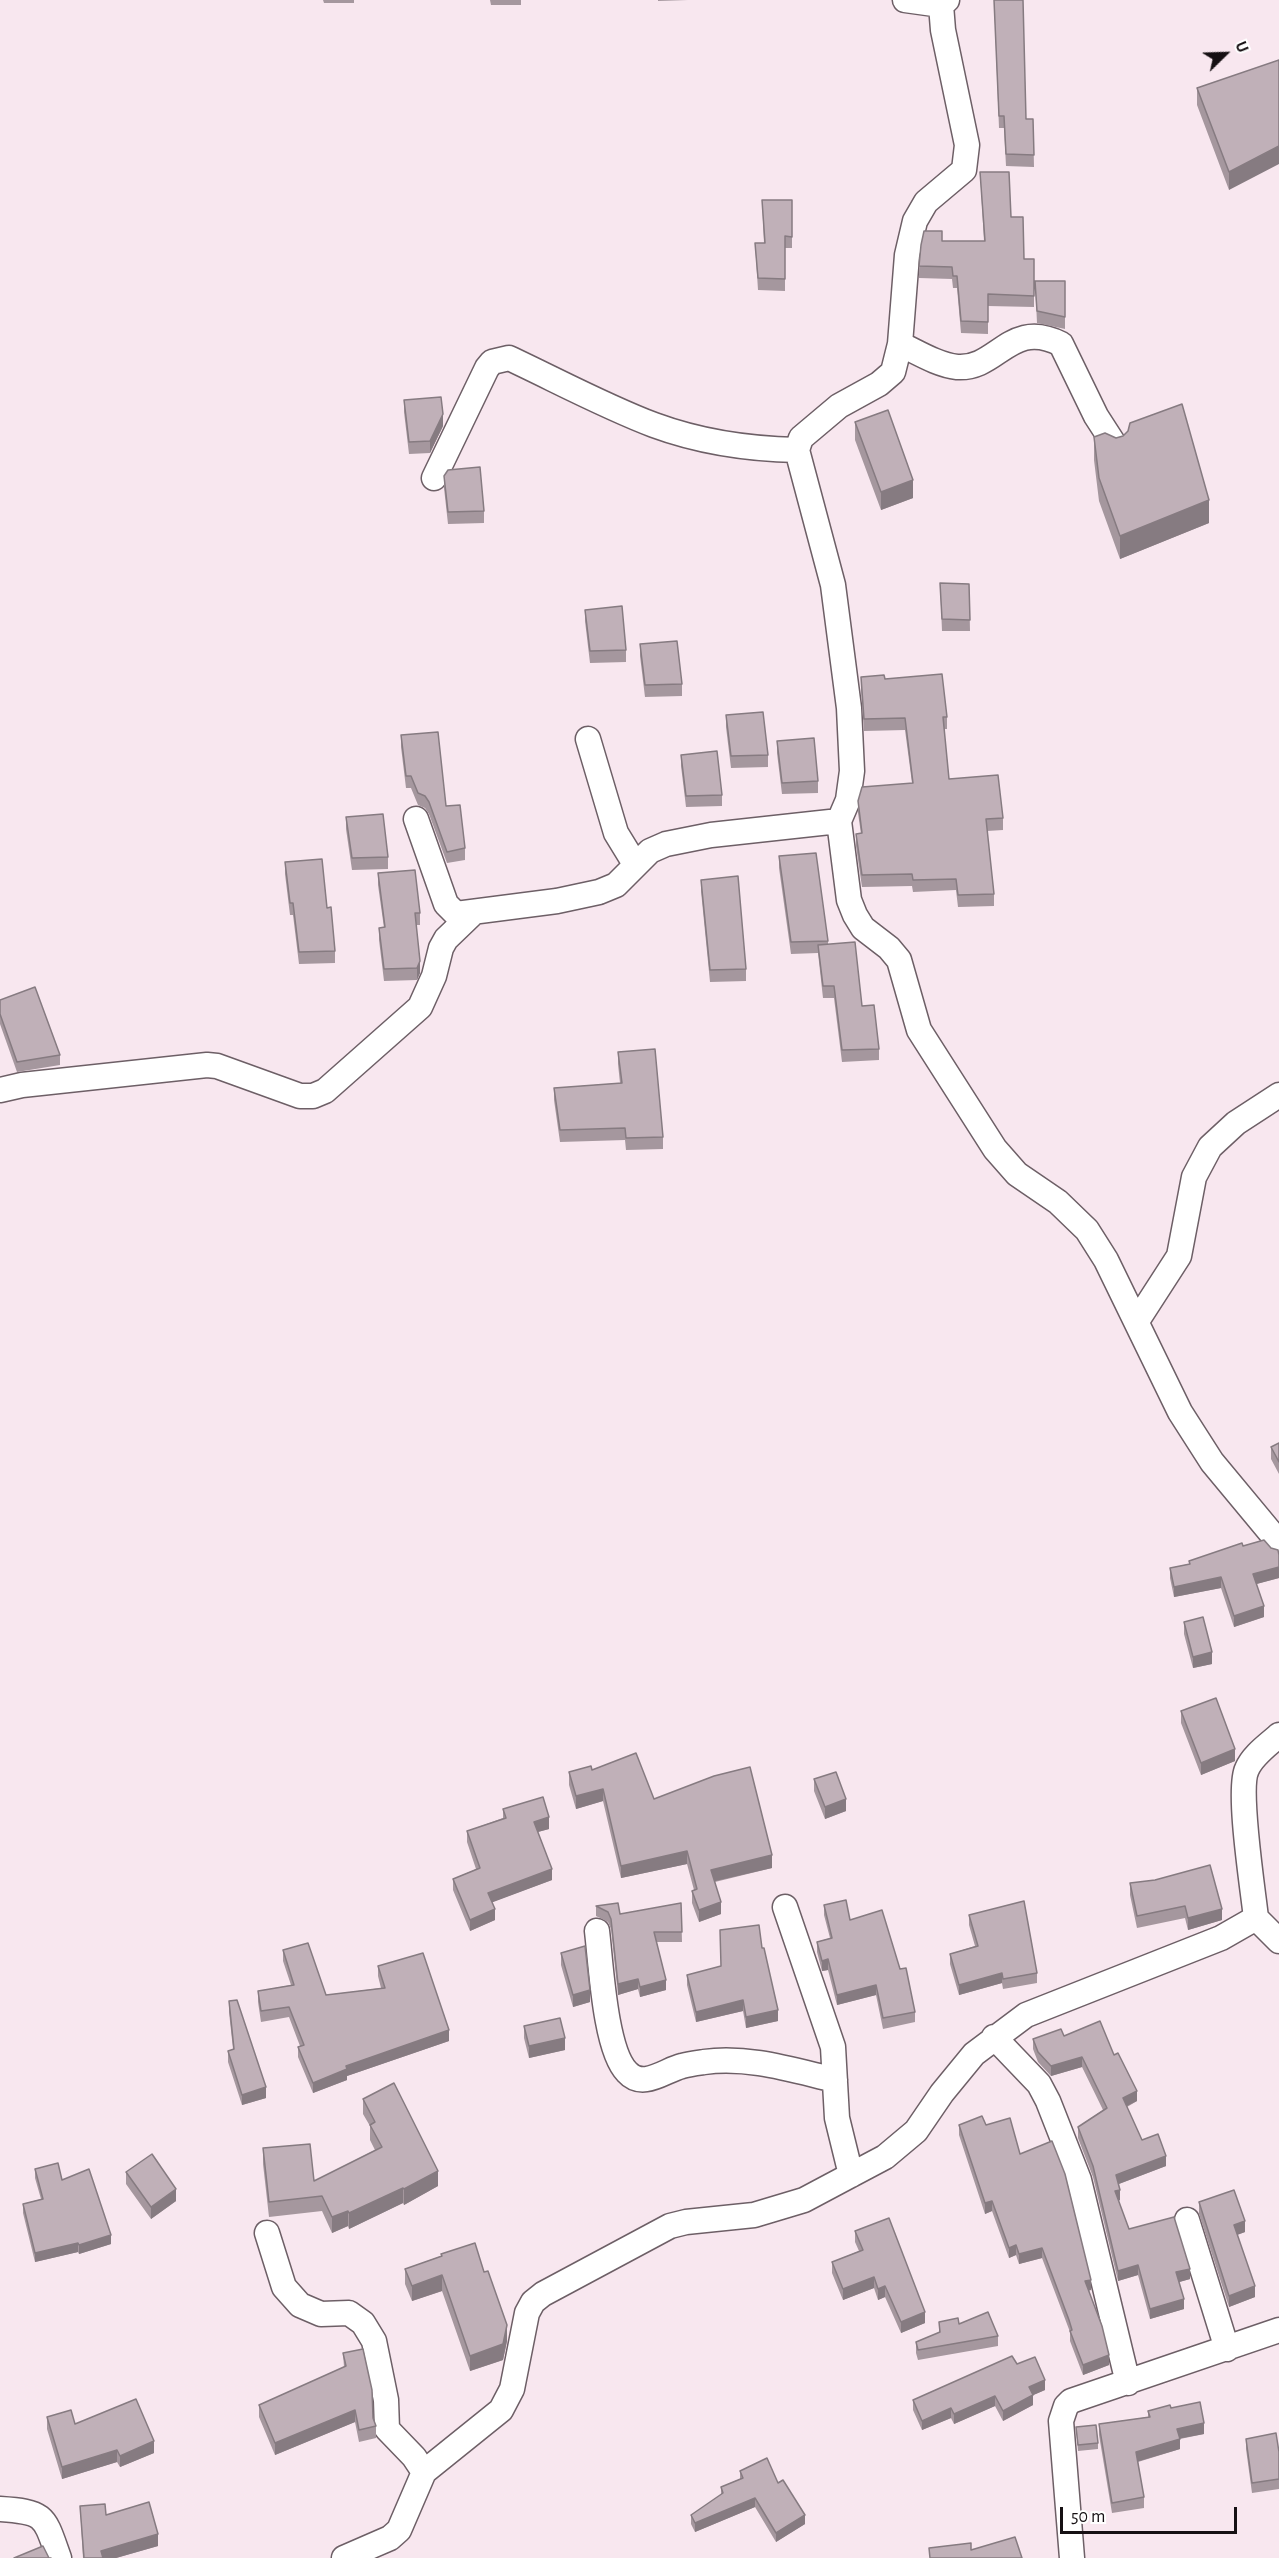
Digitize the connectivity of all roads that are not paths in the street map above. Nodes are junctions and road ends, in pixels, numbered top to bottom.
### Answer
1 (905, 0) edge
2 (944, 2) edge
3 (900, 344) junction
4 (1116, 447) edge
5 (797, 450) junction
6 (434, 478) dead end
7 (588, 738) dead end
8 (417, 819) dead end
9 (839, 821) junction
10 (634, 864) junction
11 (472, 914) junction
12 (0, 1090) edge
13 (1279, 1095) edge
14 (1137, 1321) junction
15 (1279, 1547) edge
16 (1279, 1735) edge
17 (785, 1907) dead end
18 (1256, 1918) junction
19 (597, 1931) dead end
20 (1279, 1941) edge
21 (994, 2037) junction
22 (835, 2080) junction
23 (851, 2175) junction
24 (1187, 2220) dead end
25 (267, 2233) dead end
26 (1279, 2330) edge
27 (1227, 2349) junction
28 (1128, 2382) junction
29 (423, 2472) junction
30 (0, 2509) edge
31 (59, 2558) edge
32 (344, 2558) edge
33 (1072, 2558) edge

1 - 2 street
2 - 3 street
3 - 4 street
3 - 5 street
5 - 6 street
5 - 9 street
7 - 10 street
8 - 11 street
9 - 10 street
9 - 14 street
10 - 11 street
11 - 12 street
13 - 14 street
14 - 15 street
16 - 18 street
17 - 22 street
18 - 20 street
18 - 21 street
19 - 22 street
21 - 23 street
21 - 28 street
22 - 23 street
23 - 29 street
24 - 27 street
25 - 29 street
26 - 27 street
27 - 28 street
28 - 33 street
29 - 32 street
30 - 31 street

